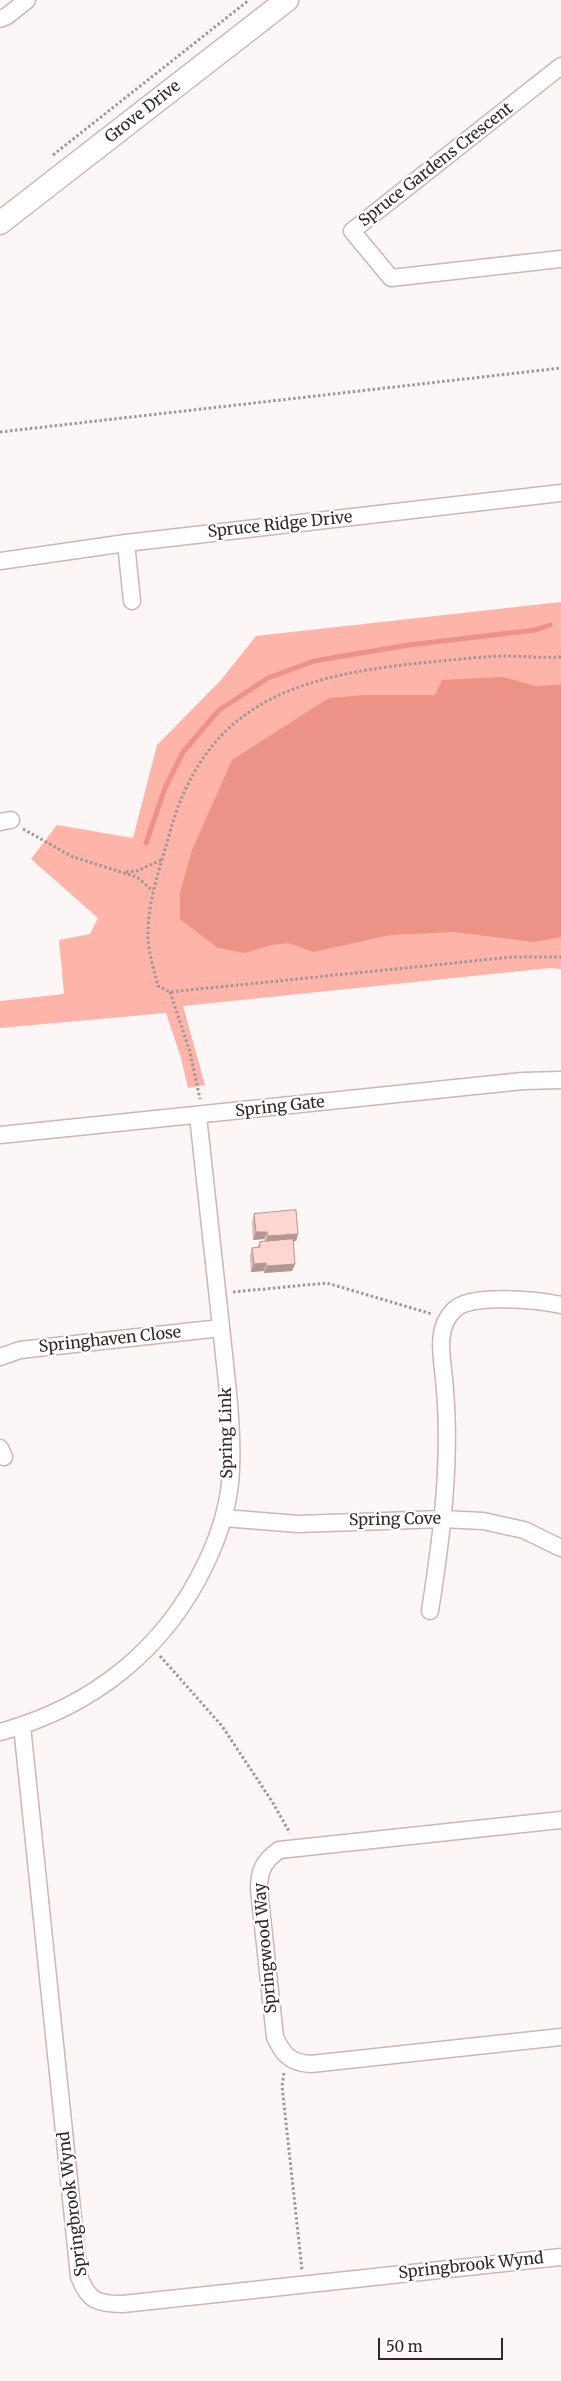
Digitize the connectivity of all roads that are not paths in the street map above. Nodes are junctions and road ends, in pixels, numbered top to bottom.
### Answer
1 (27, 0) edge
2 (287, 0) edge
3 (0, 19) edge
4 (561, 66) edge
5 (0, 223) edge
6 (561, 259) edge
7 (561, 493) edge
8 (126, 543) junction
9 (0, 561) edge
10 (132, 601) dead end
11 (561, 1080) edge
12 (198, 1116) junction
13 (0, 1135) edge
14 (561, 1305) edge
15 (221, 1328) junction
16 (0, 1357) edge
17 (224, 1518) junction
18 (442, 1519) junction
19 (561, 1548) edge
20 (430, 1611) dead end
21 (22, 1726) junction
22 (0, 1732) edge
23 (561, 1820) edge
24 (561, 2037) edge
25 (561, 2257) edge

1 - 3 street
2 - 5 main road, Grove Drive
4 - 6 street, Spruce Gardens Crescent
7 - 8 street, Spruce Ridge Drive
8 - 9 street, Spruce Ridge Drive
8 - 10 street
11 - 12 street, Spring Gate
12 - 13 street, Spring Gate
12 - 15 street, Spring Link
14 - 18 street
15 - 16 street, Springhaven Close
15 - 17 street, Spring Link
17 - 18 street, Spring Cove
17 - 21 street, Spring Link
18 - 19 street, Spring Cove
18 - 20 street
21 - 22 street, Spring Link
21 - 25 street, Springbrook Wynd
23 - 24 street, Springwood Way

